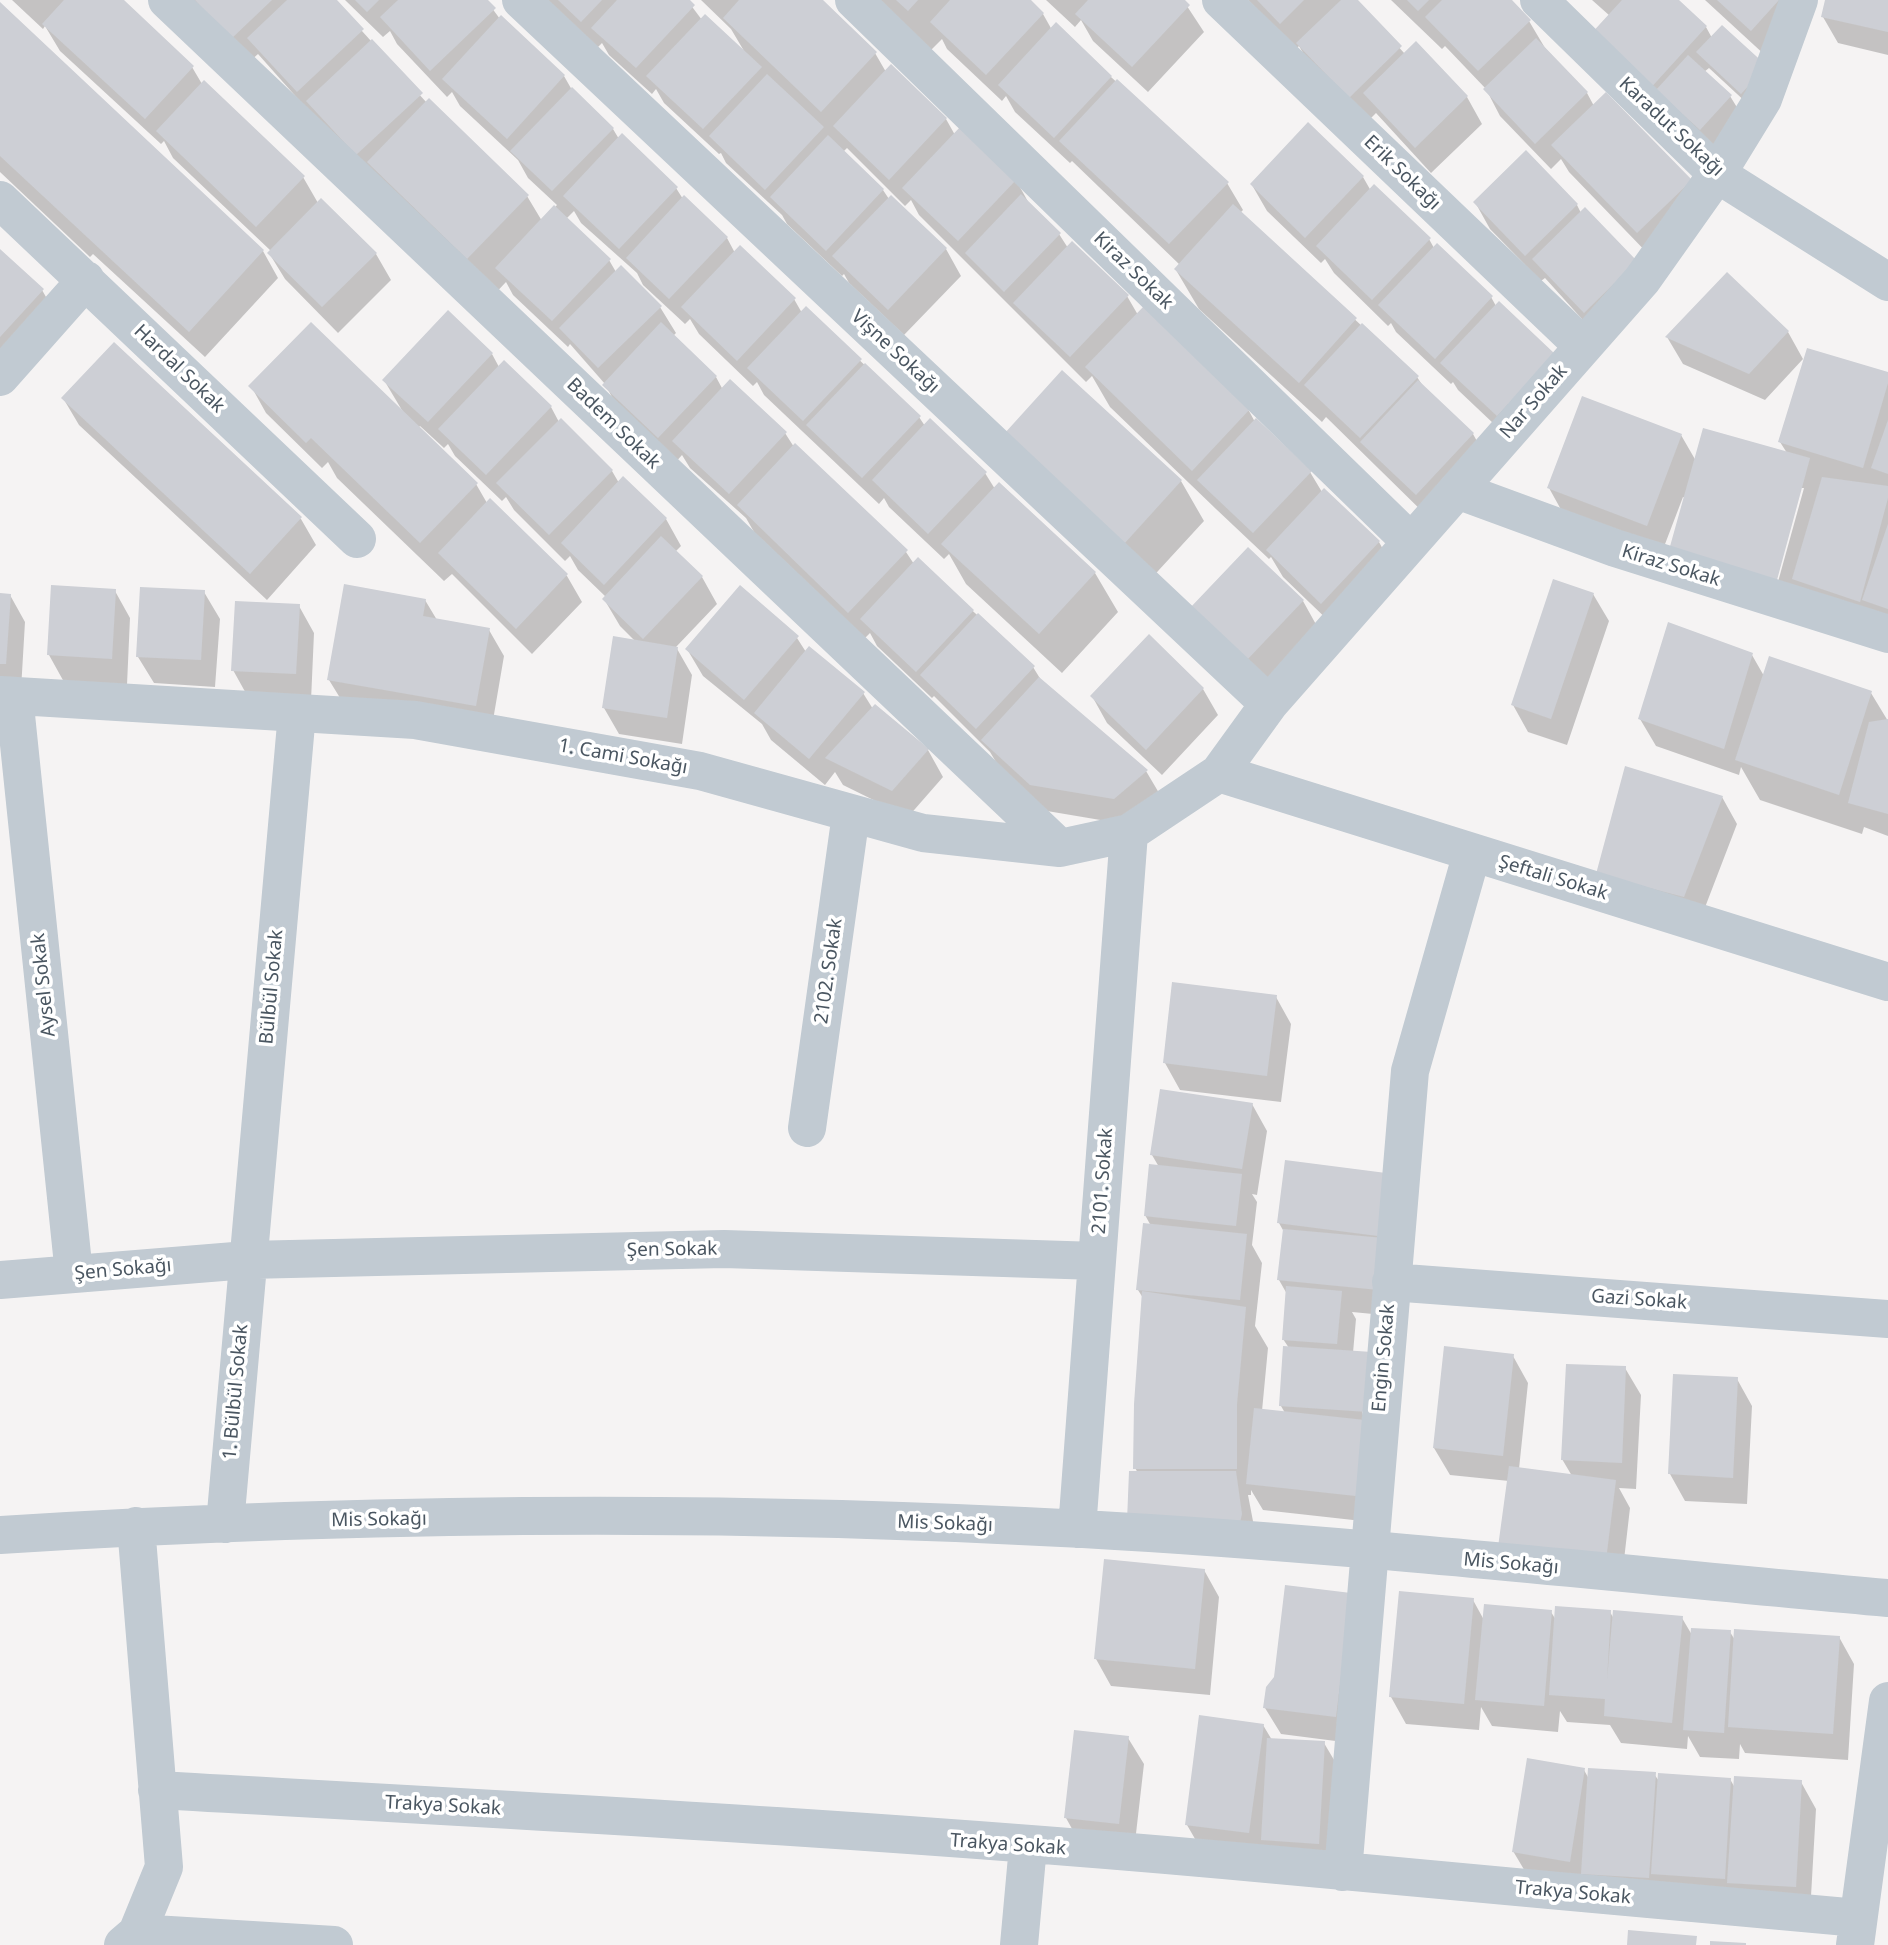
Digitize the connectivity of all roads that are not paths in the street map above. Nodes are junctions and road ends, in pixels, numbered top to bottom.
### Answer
1 (167, 0) edge
2 (520, 0) edge
3 (854, 0) edge
4 (1221, 0) edge
5 (1539, 0) edge
6 (1799, 0) edge
7 (1717, 174) junction
8 (0, 200) edge
9 (86, 281) junction
10 (1888, 282) edge
11 (1583, 346) junction
12 (0, 377) edge
13 (1457, 490) junction
14 (357, 539) dead end
15 (1411, 542) junction
16 (1888, 634) edge
17 (7, 696) edge
18 (1269, 704) junction
19 (297, 713) junction
20 (1219, 773) junction
21 (851, 814) junction
22 (1129, 833) junction
23 (1060, 848) junction
24 (1472, 853) junction
25 (1888, 982) edge
26 (807, 1128) dead end
27 (247, 1260) junction
28 (1097, 1261) junction
29 (74, 1274) junction
30 (0, 1280) edge
31 (1391, 1282) junction
32 (1888, 1319) edge
33 (225, 1524) junction
34 (136, 1526) junction
35 (1077, 1529) junction
36 (0, 1535) edge
37 (1367, 1550) junction
38 (1888, 1598) edge
39 (1888, 1701) edge
40 (157, 1790) junction
41 (1028, 1846) junction
42 (1343, 1872) junction
43 (1856, 1932) edge
44 (130, 1939) edge
45 (334, 1945) edge
46 (1019, 1945) edge

1 - 23 street, Badem Sokak
2 - 18 street, Vişne Sokağı
3 - 15 street, Kiraz Sokak
4 - 11 street, Erik Sokağı
5 - 7 street, Karadut Sokağı
6 - 7 street, Nar Sokak
7 - 10 street, Karadut Sokağı
7 - 11 street, Nar Sokak
8 - 9 street, Hardal Sokak
9 - 12 street
9 - 14 street, Hardal Sokak
11 - 13 street, Nar Sokak
13 - 15 street, Nar Sokak
13 - 16 street, Kiraz Sokak
15 - 18 street, Nar Sokak
17 - 19 street, 1. Cami Sokağı
17 - 29 street, Aysel Sokak
18 - 20 street, Nar Sokak
19 - 21 street, 1. Cami Sokağı
19 - 27 street, Bülbül Sokak
20 - 22 street, 1. Cami Sokağı
20 - 24 street, Şeftali Sokak
21 - 23 street, 1. Cami Sokağı
21 - 26 street, 2102. Sokak
22 - 23 street, 1. Cami Sokağı
22 - 28 street, 2101. Sokak
24 - 25 street, Şeftali Sokak
24 - 31 street, Engin Sokak
27 - 28 street, Şen Sokak
27 - 29 street, Şen Sokağı
27 - 33 street, 1. Bülbül Sokak
28 - 35 street, 2101. Sokak
29 - 30 street, Şen Sokağı
31 - 32 street, Gazi Sokak
31 - 37 street, Engin Sokak
33 - 34 street, Mis Sokağı
33 - 35 street, Mis Sokağı
34 - 36 street, Mis Sokağı
34 - 40 street
35 - 37 street, Mis Sokağı
37 - 38 street, Mis Sokağı
37 - 42 street, Engin Sokak
39 - 43 street
40 - 41 street, Trakya Sokak
40 - 44 street
41 - 42 street, Trakya Sokak
41 - 46 street
42 - 43 street, Trakya Sokak
44 - 45 street

